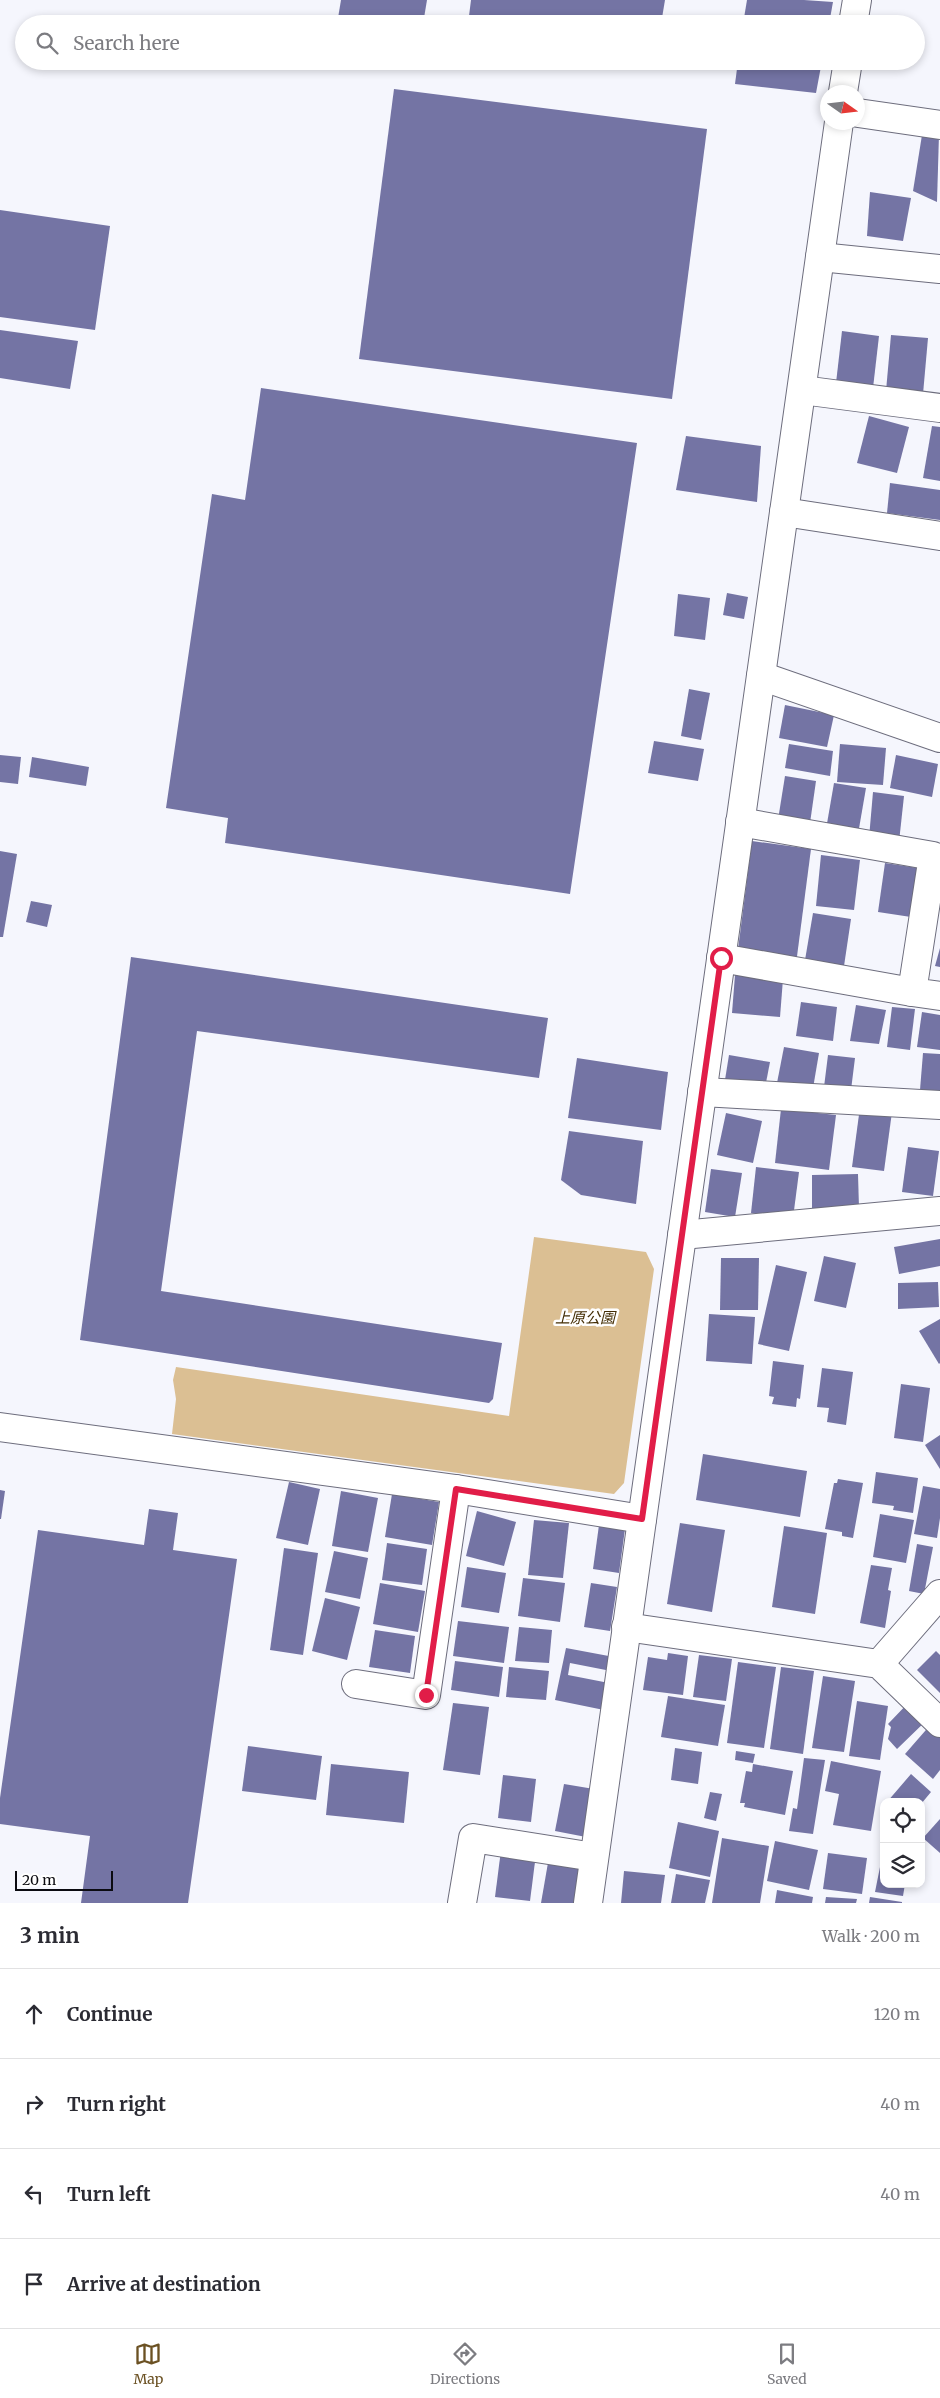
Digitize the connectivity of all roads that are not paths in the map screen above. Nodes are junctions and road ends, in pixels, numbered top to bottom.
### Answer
1 (856, 0) edge
2 (854, 15) edge
3 (847, 70) edge
4 (844, 85) edge
5 (865, 114) edge
6 (940, 124) edge
7 (838, 130) edge
8 (820, 257) junction
9 (940, 269) edge
10 (802, 390) junction
11 (940, 408) edge
12 (784, 512) junction
13 (940, 536) edge
14 (761, 676) junction
15 (940, 738) edge
16 (740, 822) junction
17 (721, 958) junction
18 (912, 992) junction
19 (940, 996) edge
20 (702, 1092) junction
21 (940, 1105) edge
22 (940, 1211) edge
23 (682, 1235) junction
24 (0, 1427) edge
25 (456, 1489) junction
26 (642, 1519) junction
27 (940, 1594) edge
28 (626, 1627) junction
29 (880, 1664) junction
30 (356, 1684) dead end
31 (940, 1723) edge
32 (594, 1858) junction
33 (462, 1903) edge
34 (588, 1903) edge

1 - 2 street
3 - 4 street
5 - 6 street
7 - 8 street
8 - 9 street
8 - 10 street
10 - 11 street
10 - 12 street
12 - 13 street
12 - 14 street
14 - 15 street
14 - 16 street
16 - 17 street
16 - 18 street
17 - 18 street
17 - 20 street
18 - 19 street
20 - 21 street
20 - 23 street
22 - 23 street
23 - 26 street
24 - 25 street
25 - 26 street
25 - 30 street
26 - 28 street
27 - 29 street
28 - 29 street
28 - 32 street
29 - 31 street
32 - 33 street
32 - 34 street

